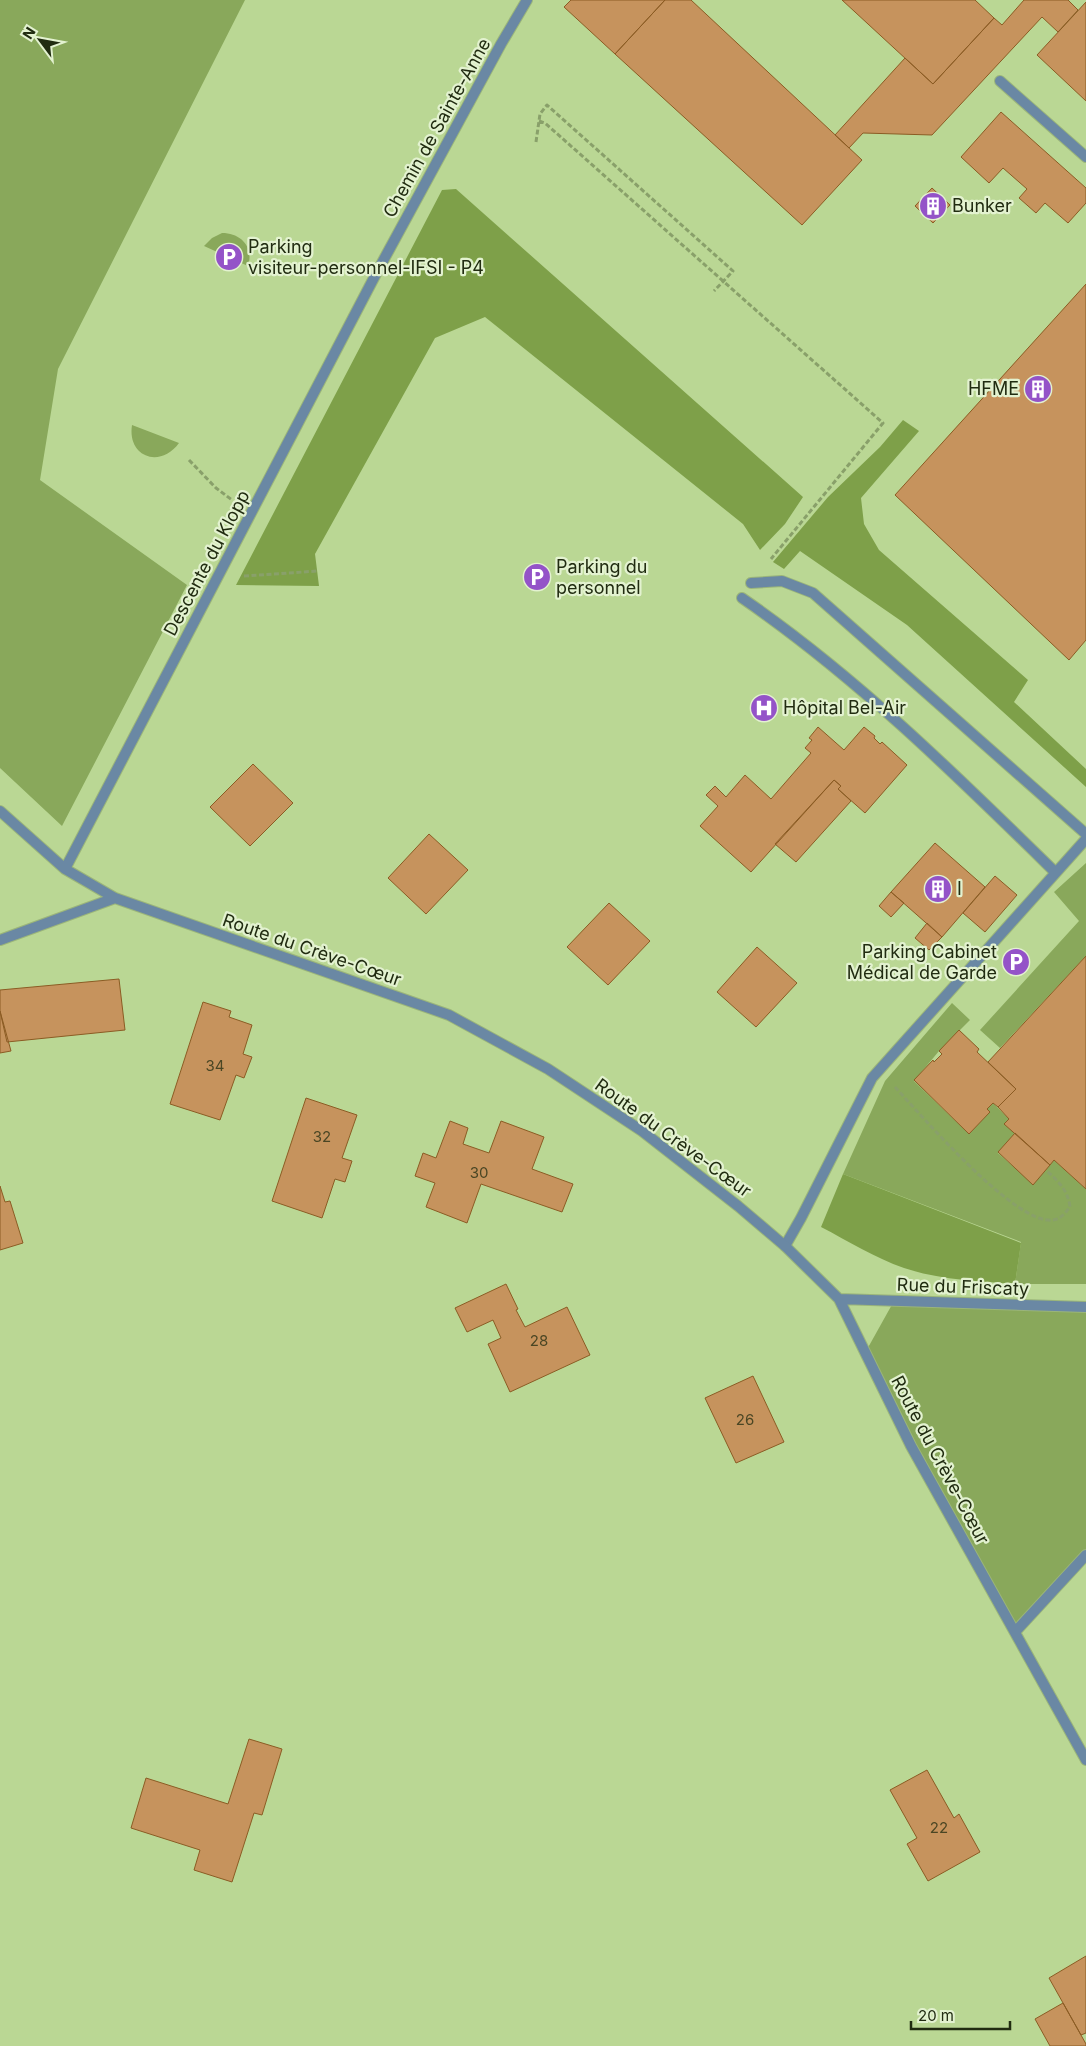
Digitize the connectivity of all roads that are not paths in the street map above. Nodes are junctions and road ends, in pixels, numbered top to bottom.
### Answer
1 (527, 0) edge
2 (1000, 81) dead end
3 (1086, 157) edge
4 (377, 272) joint
5 (751, 583) road end
6 (742, 598) dead end
7 (0, 811) edge
8 (1086, 834) edge
9 (1086, 839) edge
10 (65, 869) junction
11 (1055, 872) junction
12 (115, 898) junction
13 (0, 940) edge
14 (785, 1246) junction
15 (839, 1299) junction
16 (1086, 1307) edge
17 (1086, 1555) edge
18 (1015, 1632) junction
19 (1086, 1760) edge

1 - 4 street, Chemin de Sainte-Anne
2 - 3 street
4 - 10 street, Descente du Klopp
5 - 8 street
6 - 11 street
7 - 10 street, Route du Crève-Cœur
9 - 11 street
10 - 12 street, Route du Crève-Cœur
11 - 14 street
12 - 13 street
12 - 14 street, Route du Crève-Cœur
14 - 15 street, Route du Crève-Cœur
15 - 16 street, Rue du Friscaty
15 - 18 street, Route du Crève-Cœur
17 - 18 street
18 - 19 street, Route du Crève-Cœur

